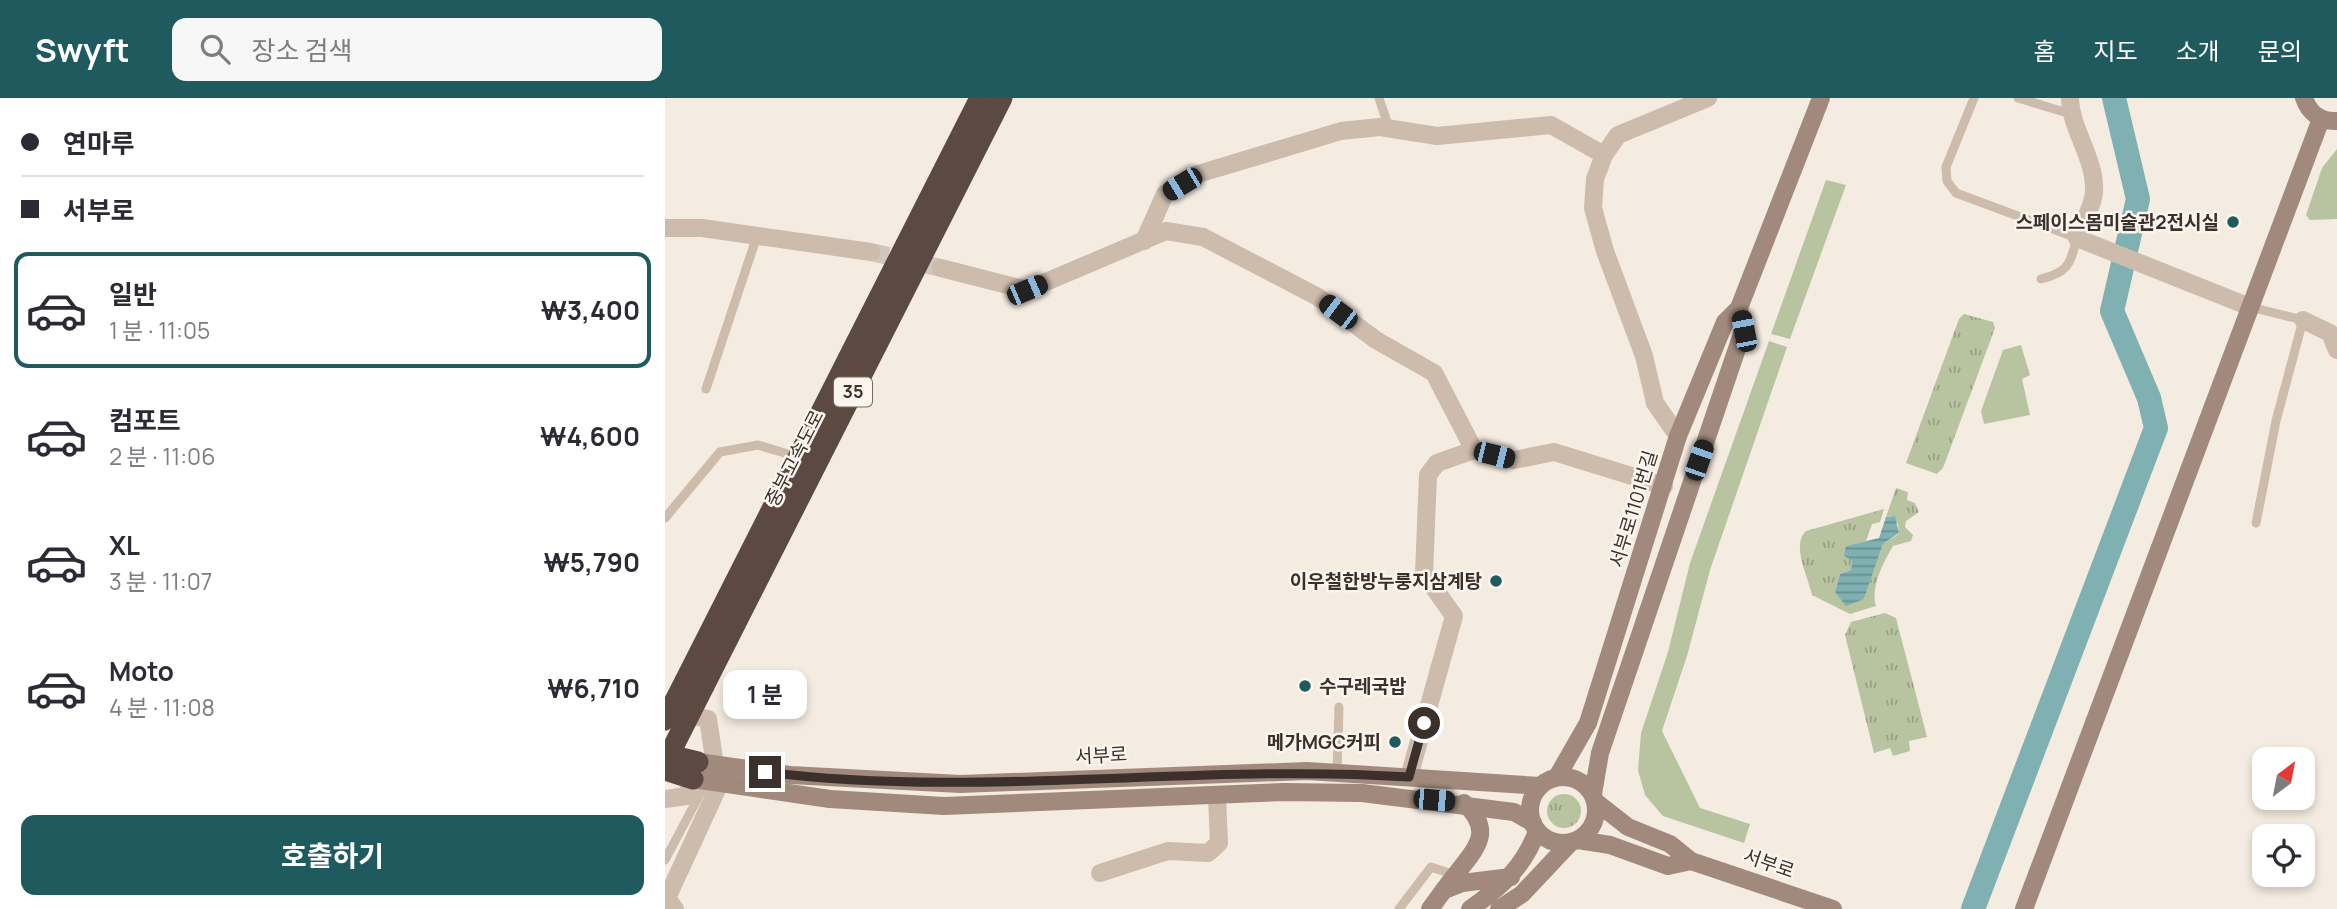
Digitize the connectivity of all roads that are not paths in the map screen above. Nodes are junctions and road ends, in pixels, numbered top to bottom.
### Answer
1 (980, 98) edge
2 (1002, 98) edge
3 (1379, 98) edge
4 (1708, 98) edge
5 (1821, 98) edge
6 (1974, 98) edge
7 (2018, 98) edge
8 (2304, 98) edge
9 (2070, 106) edge
10 (2329, 120) edge
11 (1389, 128) junction
12 (1604, 155) junction
13 (665, 228) edge
14 (757, 236) junction
15 (2077, 238) junction
16 (1144, 241) junction
17 (871, 252) tunnel mouth
18 (941, 268) tunnel mouth
19 (2041, 279) dead end
20 (2250, 307) junction
21 (1739, 308) junction
22 (2303, 320) junction
23 (2337, 350) edge
24 (706, 389) dead end
25 (1678, 436) junction
26 (1474, 450) junction
27 (798, 457) junction
28 (1664, 486) junction
29 (665, 518) edge
30 (2256, 523) dead end
31 (694, 683) junction
32 (1339, 707) dead end
33 (665, 710) edge
34 (665, 720) edge
35 (665, 754) edge
36 (665, 763) edge
37 (702, 769) junction
38 (665, 771) edge
39 (1336, 773) junction
40 (1409, 777) junction
41 (1557, 777) junction
42 (720, 783) junction
43 (1540, 786) junction
44 (1217, 796) junction
45 (1594, 798) junction
46 (665, 799) edge
47 (1464, 803) junction
48 (1535, 827) junction
49 (1574, 841) junction
50 (665, 860) edge
51 (1691, 861) junction
52 (1100, 873) dead end
53 (1455, 875) junction
54 (1511, 877) junction
55 (1444, 890) junction
56 (675, 909) edge
57 (1399, 909) edge
58 (1430, 909) edge
59 (1470, 909) edge
60 (1501, 909) edge
61 (1833, 909) edge
62 (2024, 909) edge

1 - 27 highway, 중부고속도로 / 35
2 - 31 highway, 중부고속도로 / 35
3 - 11 lane
4 - 12 street, 서부로1101번길
5 - 21 street
6 - 15 lane
7 - 9 lane
8 - 10 street
9 - 15 street
10 - 20 street
11 - 12 street
11 - 16 street
12 - 25 street, 서부로1101번길
13 - 14 street
14 - 17 street
14 - 24 lane
15 - 19 lane
15 - 20 street
16 - 18 street
16 - 26 street
20 - 22 lane
20 - 62 street
21 - 25 street
21 - 45 street
22 - 23 street
22 - 30 lane
25 - 28 street, 서부로1101번길
26 - 28 street
26 - 40 street
27 - 29 lane
27 - 31 highway, 중부고속도로 / 35
28 - 41 street, 서부로1101번길
31 - 34 highway, 중부고속도로 / 35, bridge
31 - 36 highway, 중부고속도로 / 35, bridge
32 - 39 lane
33 - 37 street
35 - 37 highway, 서부로
37 - 38 highway, 서부로
37 - 39 street, 서부로
37 - 42 street, 서부로
37 - 46 street
37 - 50 lane
39 - 40 street, 서부로
40 - 43 street, 서부로
41 - 43 street
41 - 45 street
42 - 44 street, 서부로
42 - 56 street
43 - 48 street
44 - 47 street, 서부로
44 - 52 street
45 - 49 street
45 - 51 street, 서부로
47 - 48 street, 서부로
47 - 53 street
48 - 49 street
48 - 54 street
49 - 51 street, 서부로
49 - 60 street
51 - 61 street, 서부로
53 - 55 street
53 - 57 lane
54 - 55 street
54 - 59 street
55 - 58 street

